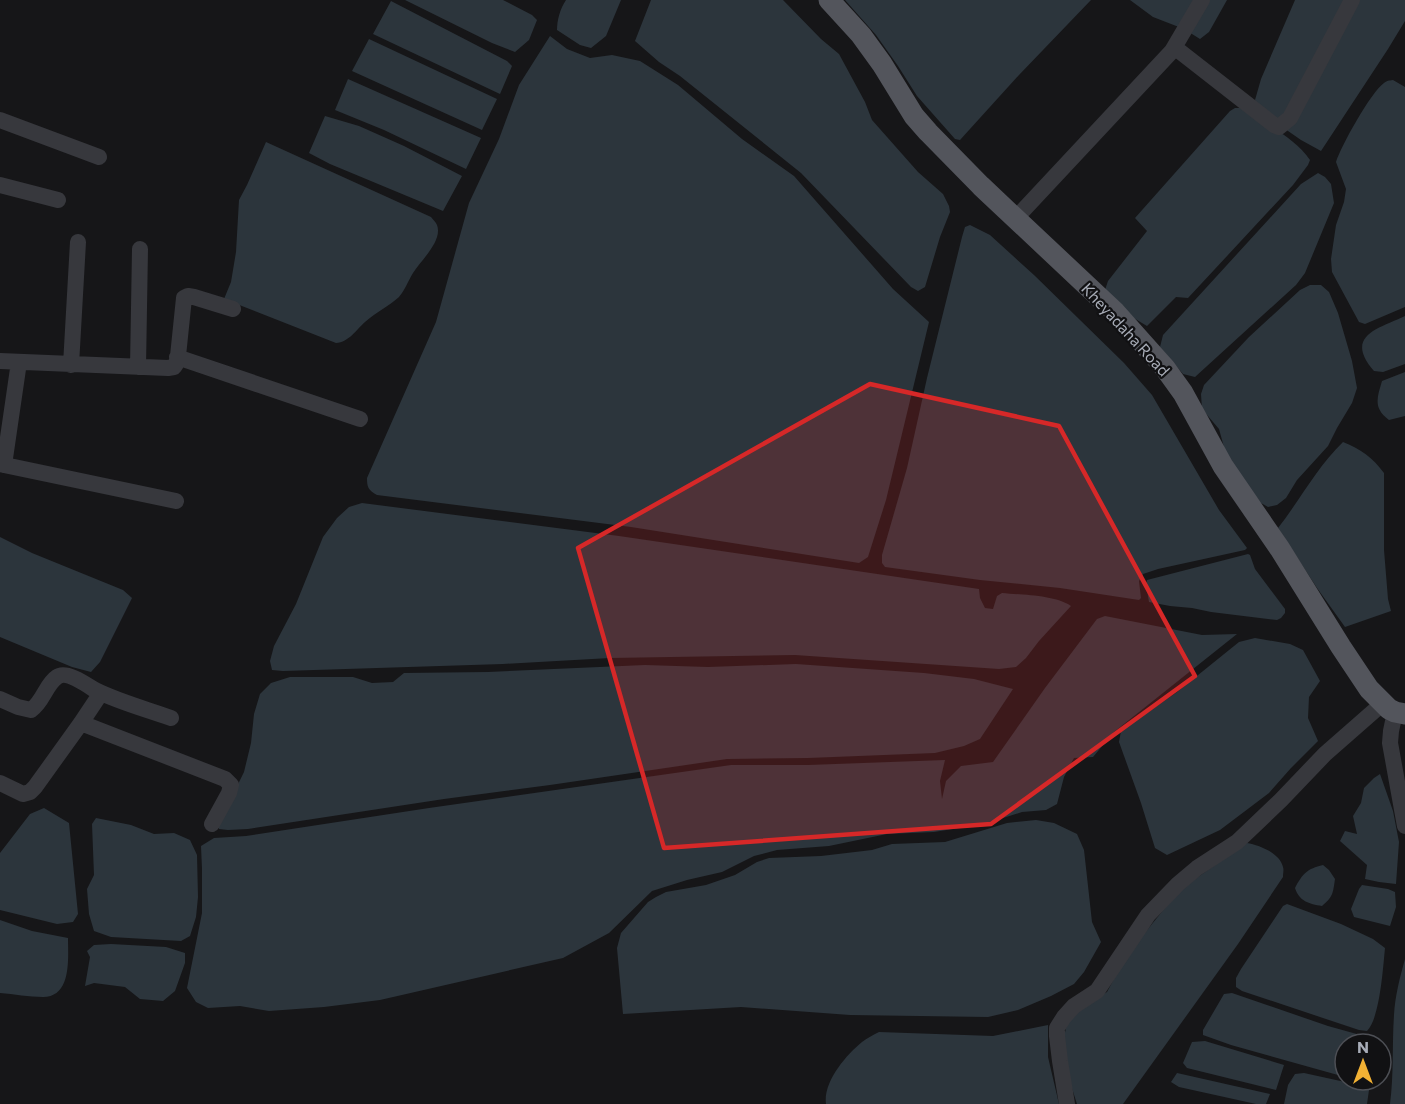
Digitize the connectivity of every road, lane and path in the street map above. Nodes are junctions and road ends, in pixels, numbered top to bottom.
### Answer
1 (829, 0) edge
2 (1202, 0) edge
3 (1352, 0) edge
4 (1172, 51) junction
5 (0, 120) edge
6 (99, 157) dead end
7 (0, 185) edge
8 (58, 200) dead end
9 (1015, 219) junction
10 (78, 242) dead end
11 (140, 249) dead end
12 (233, 309) dead end
13 (177, 357) junction
14 (0, 361) edge
15 (19, 362) junction
16 (71, 364) junction
17 (138, 367) junction
18 (360, 419) dead end
19 (2, 465) edge
20 (176, 501) dead end
21 (101, 693) junction
22 (0, 699) edge
23 (1387, 716) edge
24 (171, 718) dead end
25 (81, 723) junction
26 (12, 788) edge
27 (212, 824) dead end
28 (1405, 826) edge
29 (1067, 1104) edge

1 - 9 main road, Kheyadaha Road
2 - 4 street
3 - 4 street
4 - 9 street
5 - 6 street
7 - 8 street
9 - 23 main road, Kheyadaha Road
10 - 16 street
11 - 17 street
12 - 13 street
13 - 17 street
13 - 18 street
14 - 15 street
15 - 16 street
15 - 19 street
16 - 17 street
19 - 20 street
21 - 22 street
21 - 24 street
21 - 25 street
23 - 28 street
23 - 29 street
25 - 26 street
25 - 27 street

